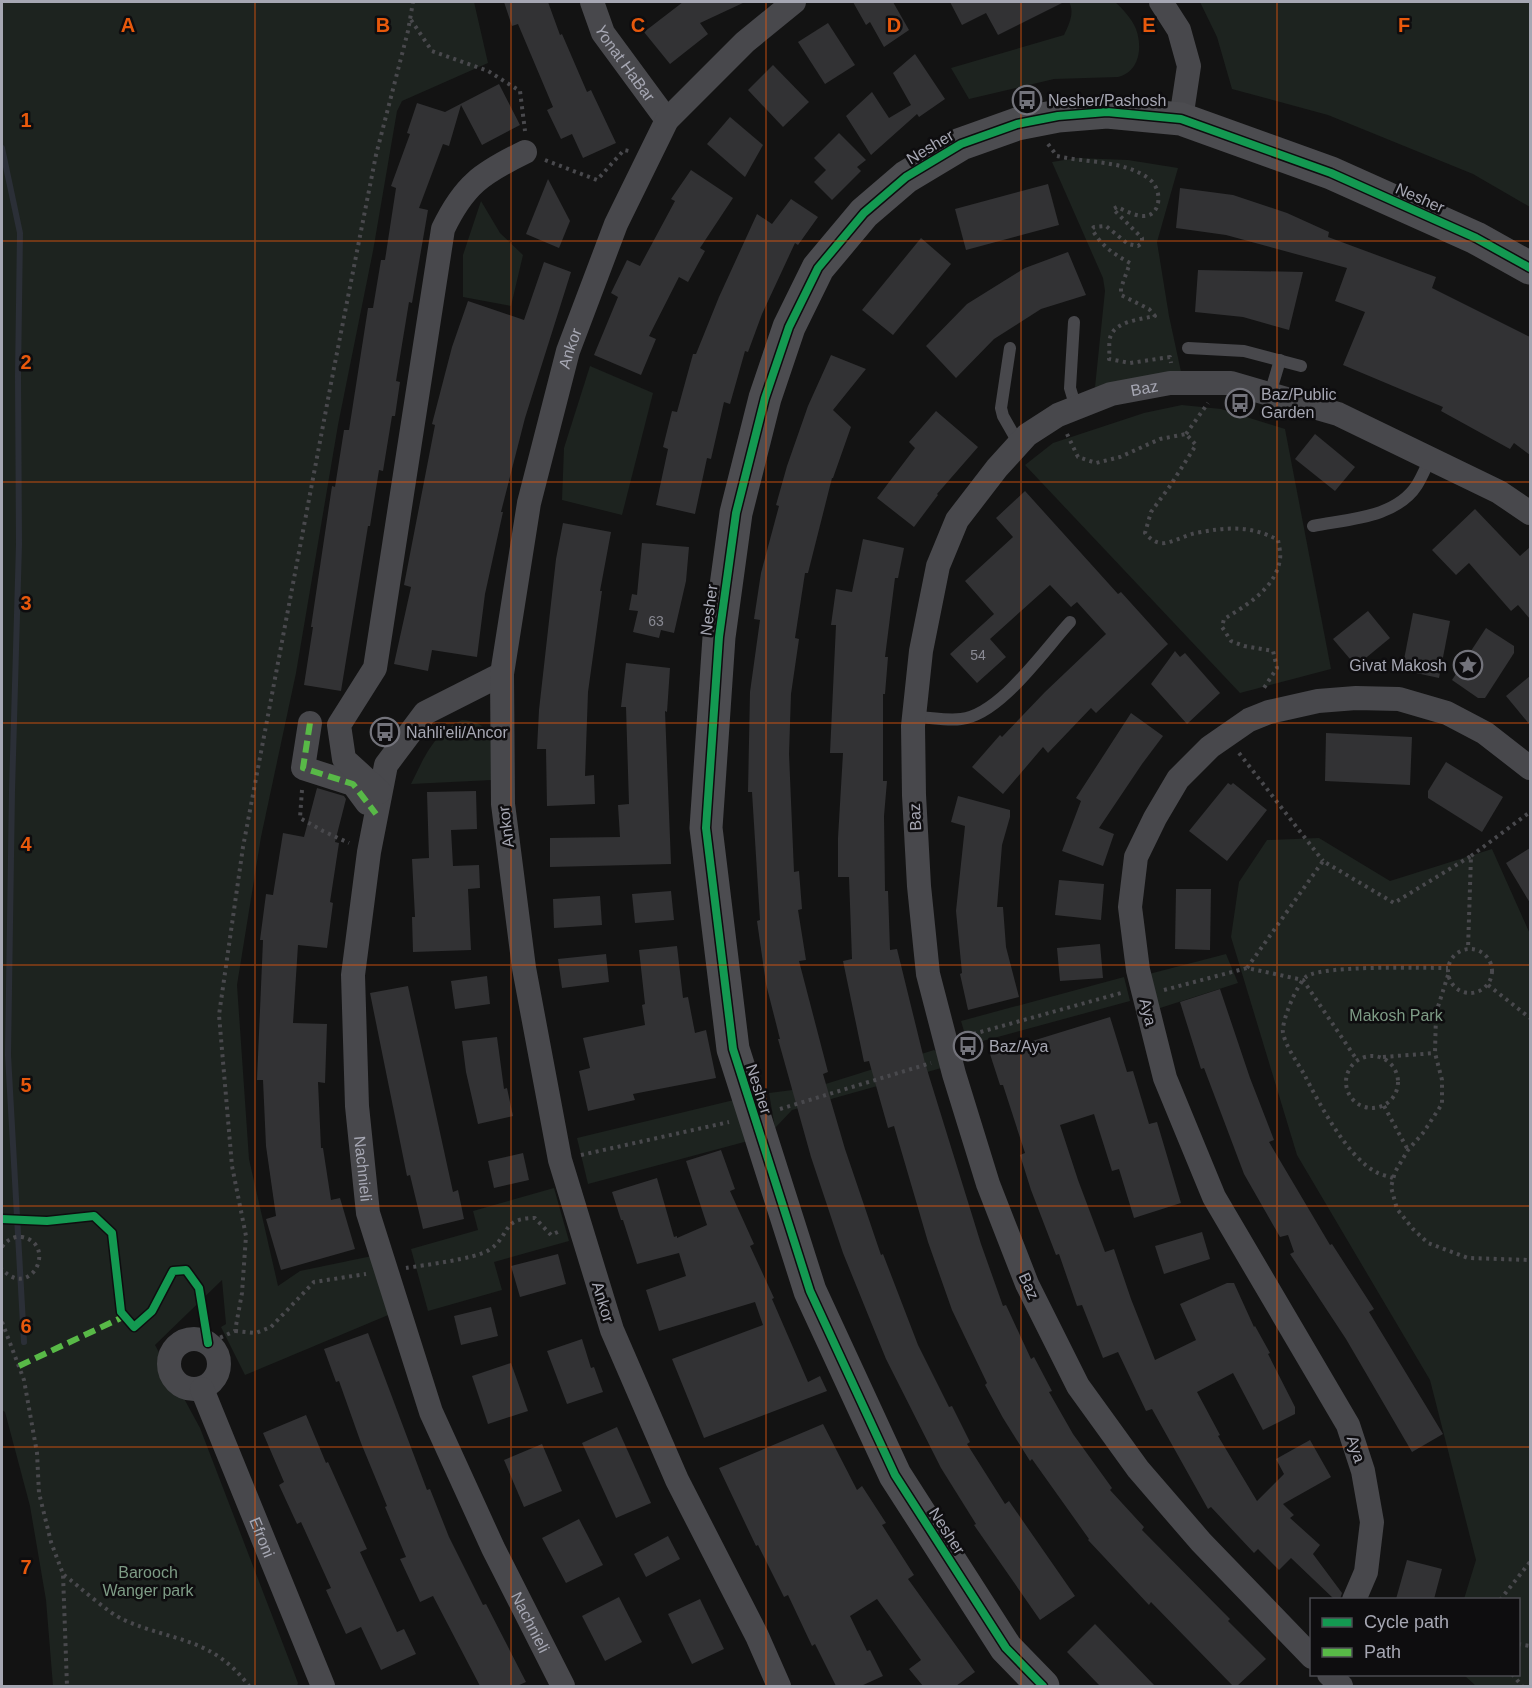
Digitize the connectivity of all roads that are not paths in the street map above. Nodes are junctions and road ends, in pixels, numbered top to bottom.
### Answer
1 (592, 2) edge
2 (794, 2) edge
3 (1161, 2) edge
4 (1181, 119) junction
5 (667, 120) junction
6 (526, 152) road end
7 (1530, 268) edge
8 (1074, 322) dead end
9 (1010, 348) dead end
10 (1188, 348) dead end
11 (1280, 360) junction
12 (1301, 366) dead end
13 (1270, 394) junction
14 (1067, 412) junction
15 (1019, 444) junction
16 (1430, 459) junction
17 (1530, 513) edge
18 (1314, 526) dead end
19 (1070, 622) dead end
20 (502, 674) junction
21 (914, 717) junction
22 (310, 723) dead end
23 (1530, 768) edge
24 (378, 803) junction
25 (202, 1389) junction
26 (1354, 1598) edge
27 (1310, 1653) edge
28 (323, 1686) edge
29 (563, 1686) edge
30 (779, 1686) edge
31 (1043, 1686) edge

1 - 5 street, Yonat HaBar
2 - 5 street, Ankor
3 - 4 street
4 - 7 street, Nesher
4 - 31 street, Nesher
5 - 20 street, Ankor
6 - 24 street
8 - 14 lane
9 - 15 lane
10 - 11 lane
11 - 12 lane
11 - 13 lane
13 - 14 street, Baz
13 - 16 street, Baz
14 - 15 street, Baz
15 - 21 street, Baz
16 - 17 street, Baz
16 - 18 lane
19 - 21 lane
20 - 24 street, Nachnieli
20 - 30 street, Ankor
21 - 27 street, Baz
22 - 24 street
23 - 26 street, Aya
24 - 29 street, Nachnieli
25 - 25 street
25 - 28 street, Efroni

